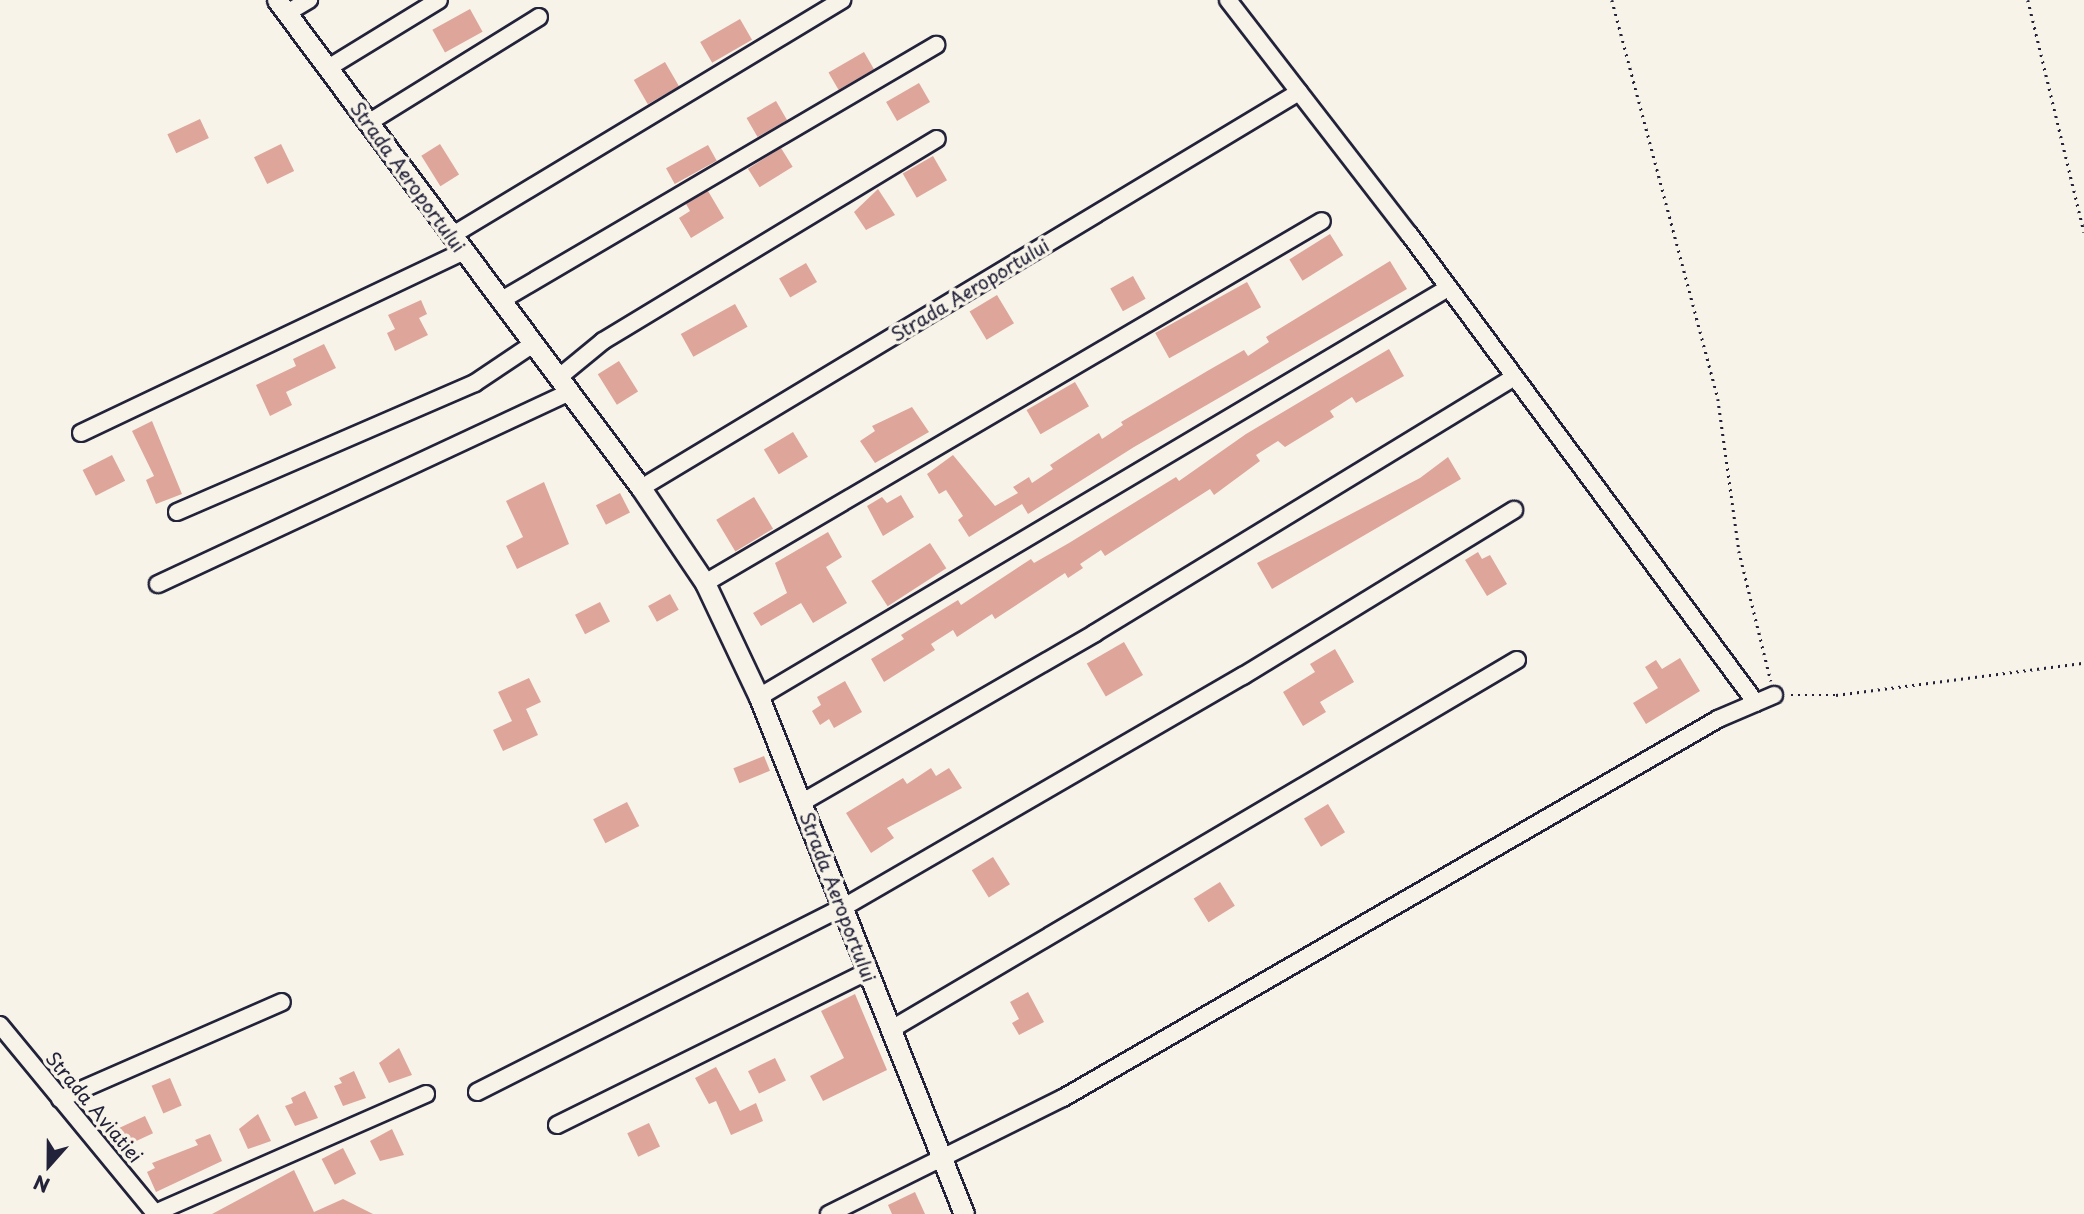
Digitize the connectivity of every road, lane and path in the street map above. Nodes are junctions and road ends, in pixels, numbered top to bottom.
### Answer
1 (309, 0) edge
2 (439, 0) edge
3 (842, 0) edge
4 (1228, 0) edge
5 (1612, 0) edge
6 (2028, 0) edge
7 (282, 6) edge
8 (540, 17) dead end
9 (936, 45) dead end
10 (328, 68) junction
11 (1299, 92) junction
12 (368, 122) junction
13 (937, 139) dead end
14 (1322, 221) dead end
15 (2084, 232) edge
16 (456, 244) junction
17 (1448, 288) junction
18 (500, 301) junction
19 (533, 344) junction
20 (1512, 378) junction
21 (564, 385) junction
22 (80, 433) dead end
23 (641, 488) junction
24 (1514, 510) dead end
25 (177, 512) dead end
26 (705, 583) junction
27 (158, 584) dead end
28 (1517, 660) dead end
29 (2084, 663) edge
30 (1774, 695) junction
31 (760, 697) junction
32 (1756, 703) junction
33 (801, 803) junction
34 (844, 907) junction
35 (867, 972) junction
36 (282, 1002) dead end
37 (0, 1025) edge
38 (890, 1030) junction
39 (477, 1092) dead end
40 (426, 1094) dead end
41 (60, 1099) junction
42 (557, 1125) dead end
43 (943, 1160) junction
44 (155, 1213) edge
45 (830, 1214) edge
46 (964, 1214) edge

1 - 7 street
2 - 10 street
3 - 16 street
4 - 11 street
5 - 30 path
6 - 15 path
7 - 10 street, Strada Aeroportului
8 - 12 street
9 - 18 street
10 - 12 street, Strada Aeroportului
11 - 17 street
11 - 23 street, Strada Aeroportului
12 - 16 street, Strada Aeroportului
13 - 21 street
14 - 26 street
16 - 18 street, Strada Aeroportului
16 - 22 street
17 - 20 street
17 - 31 street
18 - 19 street, Strada Aeroportului
19 - 21 street, Strada Aeroportului
19 - 25 street
20 - 32 street
20 - 33 street
21 - 23 street, Strada Aeroportului
21 - 27 street
23 - 26 street, Strada Aeroportului
24 - 34 street
26 - 31 street, Strada Aeroportului
28 - 38 street
29 - 30 path
30 - 32 street
31 - 33 street, Strada Aeroportului
32 - 43 street
33 - 34 street, Strada Aeroportului
34 - 35 street, Strada Aeroportului
34 - 39 street
35 - 38 street, Strada Aeroportului
35 - 42 street
36 - 41 street
37 - 41 street, Strada Aviatiei
38 - 43 street, Strada Aeroportului
40 - 44 street
41 - 44 street, Strada Aviatiei
43 - 45 street
43 - 46 street, Strada Aeroportului

